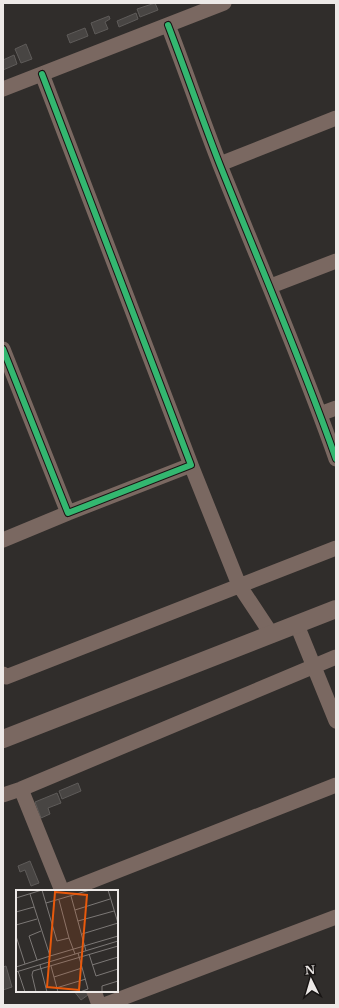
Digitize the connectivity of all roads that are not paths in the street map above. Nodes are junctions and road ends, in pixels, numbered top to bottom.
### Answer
1 (224, 3) edge
2 (168, 25) junction
3 (42, 74) junction
4 (3, 89) edge
5 (336, 118) edge
6 (220, 164) junction
7 (336, 262) edge
8 (271, 286) junction
9 (3, 349) edge
10 (336, 408) edge
11 (320, 414) junction
12 (336, 459) edge
13 (191, 466) junction
14 (68, 513) junction
15 (3, 540) edge
16 (336, 548) edge
17 (239, 585) junction
18 (336, 610) edge
19 (297, 625) junction
20 (272, 635) junction
21 (336, 657) edge
22 (314, 665) junction
23 (4, 676) edge
24 (336, 721) edge
25 (3, 739) edge
26 (336, 785) edge
27 (21, 789) junction
28 (3, 795) edge
29 (62, 890) edge
30 (69, 890) edge
31 (336, 917) edge
32 (94, 992) edge
33 (99, 1005) edge
34 (104, 1005) edge

1 - 2 street
2 - 3 street
2 - 6 street
3 - 4 street
3 - 13 street
5 - 6 street
6 - 8 street
7 - 8 street
8 - 11 street
9 - 14 street
10 - 11 street
11 - 12 street
13 - 14 street
13 - 17 street
14 - 15 street
16 - 17 street
17 - 20 street
17 - 23 street
18 - 19 street
19 - 20 street
19 - 22 street
20 - 25 street
21 - 22 street
22 - 24 street
22 - 27 street
26 - 30 street
27 - 28 street
27 - 29 street
31 - 34 street
32 - 33 street

